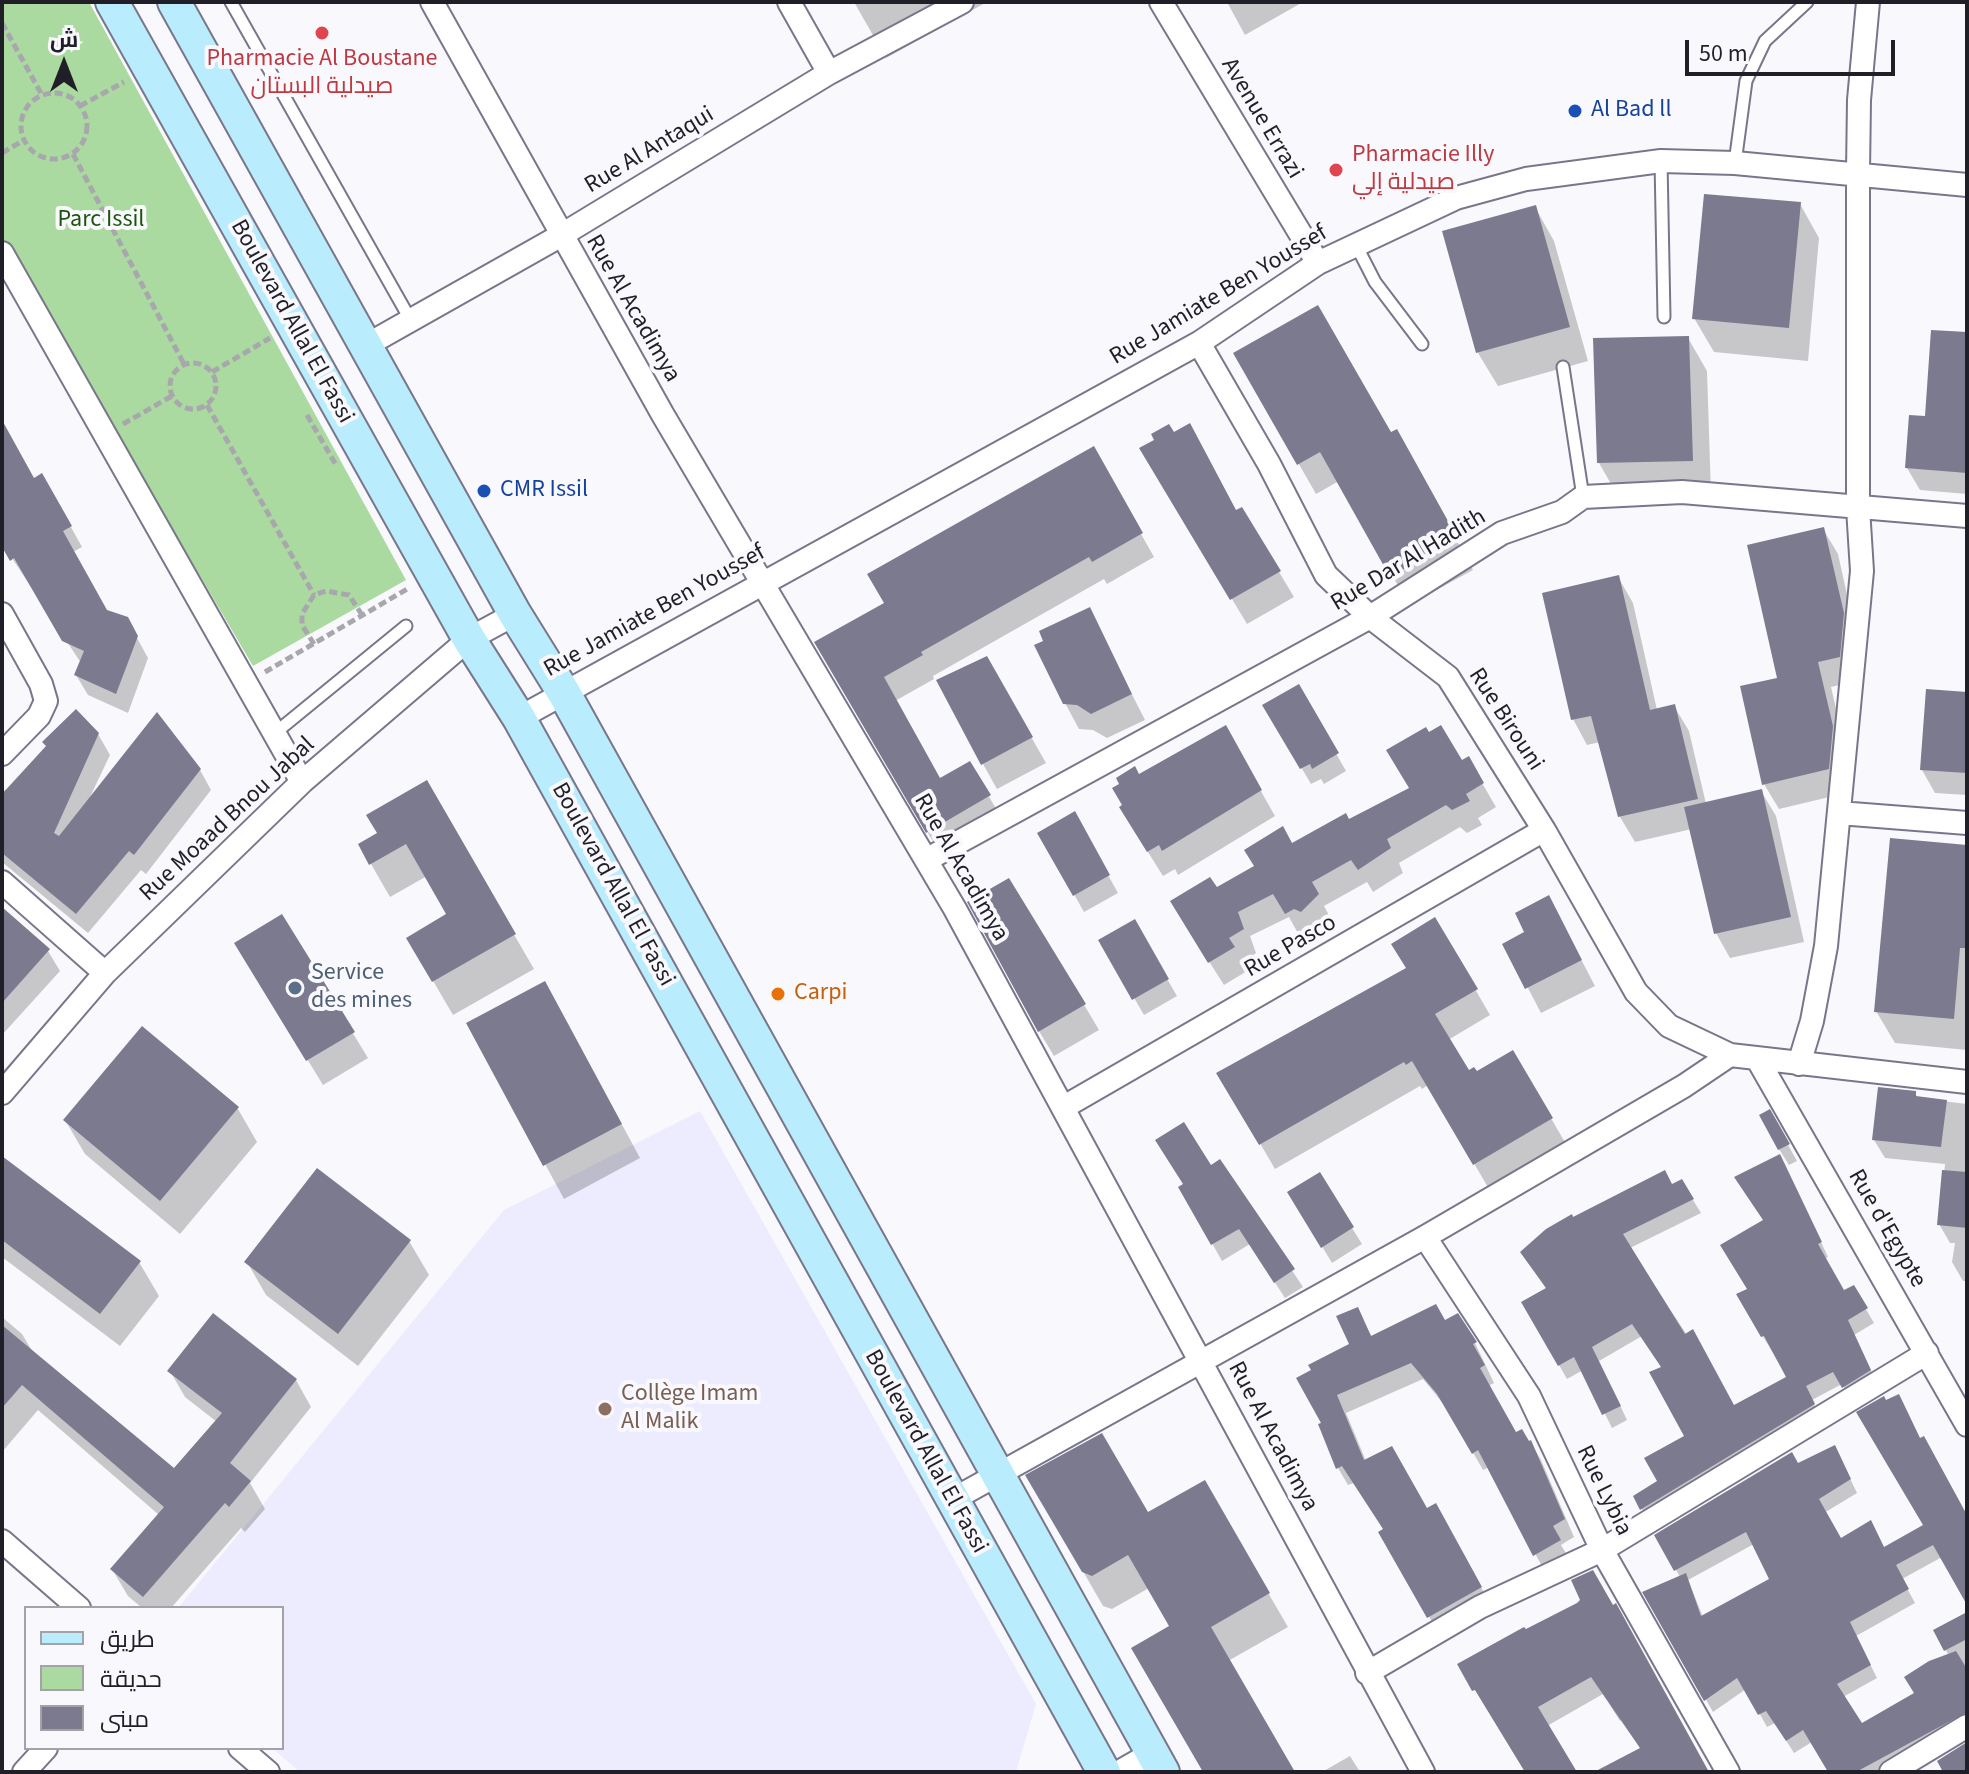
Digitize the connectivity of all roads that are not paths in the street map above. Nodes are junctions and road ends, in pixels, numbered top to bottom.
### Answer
1 (112, 2) edge
2 (174, 2) edge
3 (231, 2) edge
4 (432, 2) edge
5 (789, 2) edge
6 (962, 2) edge
7 (1161, 2) edge
8 (1807, 2) edge
9 (1868, 2) edge
10 (829, 73) junction
11 (1661, 161) junction
12 (1735, 163) junction
13 (1858, 172) junction
14 (1967, 185) edge
15 (560, 236) junction
16 (1356, 245) junction
17 (2, 253) edge
18 (1318, 263) junction
19 (1664, 317) dead end
20 (410, 319) junction
21 (1199, 343) junction
22 (1422, 344) dead end
23 (365, 346) junction
24 (1563, 367) dead end
25 (1583, 497) junction
26 (1858, 508) junction
27 (1967, 516) edge
28 (762, 583) junction
29 (2, 614) edge
30 (515, 614) junction
31 (1370, 617) junction
32 (406, 626) dead end
33 (469, 639) junction
34 (564, 693) junction
35 (519, 718) junction
36 (275, 733) junction
37 (2, 754) edge
38 (302, 782) junction
39 (1839, 813) junction
40 (1967, 823) edge
41 (1544, 830) junction
42 (926, 860) junction
43 (2, 882) edge
44 (105, 973) junction
45 (1730, 1055) junction
46 (1758, 1060) junction
47 (1799, 1064) junction
48 (1967, 1082) edge
49 (2, 1093) edge
50 (1064, 1107) junction
51 (1425, 1237) junction
52 (1927, 1353) junction
53 (1203, 1362) junction
54 (1967, 1425) edge
55 (998, 1475) junction
56 (952, 1500) junction
57 (1602, 1550) junction
58 (6, 1551) edge
59 (76, 1606) edge
60 (1367, 1673) junction
61 (1967, 1726) edge
62 (44, 1750) edge
63 (242, 1750) edge
64 (1157, 1763) edge
65 (24, 1772) edge
66 (268, 1772) edge
67 (1104, 1772) edge
68 (1119, 1772) edge
69 (1423, 1772) edge
70 (1728, 1772) edge
71 (1891, 1772) edge

1 - 33 main road, Boulevard Allal El Fassi
2 - 23 main road
3 - 20 lane
4 - 15 street, Rue Al Acadimya
5 - 10 street
6 - 10 street, Rue Al Antaqui
7 - 18 street, Avenue Errazi
8 - 12 lane
9 - 13 street
10 - 15 street, Rue Al Antaqui
11 - 12 street, Rue Jamiate Ben Youssef
11 - 16 street, Rue Jamiate Ben Youssef
11 - 19 lane
12 - 13 street, Rue Jamiate Ben Youssef
13 - 14 street, Rue Jamiate Ben Youssef
13 - 26 street
15 - 20 street, Rue Al Antaqui
15 - 28 street, Rue Al Acadimya
16 - 18 street, Rue Jamiate Ben Youssef
16 - 22 lane
17 - 36 street
18 - 21 street, Rue Jamiate Ben Youssef
20 - 23 street, Rue Al Antaqui
21 - 28 street, Rue Jamiate Ben Youssef
21 - 31 street, Rue Birouni
23 - 30 main road
24 - 25 lane
25 - 26 street, Rue Dar Al Hadith
25 - 31 street, Rue Dar Al Hadith
26 - 27 street, Rue Dar Al Hadith
26 - 39 street
28 - 34 street, Rue Jamiate Ben Youssef
28 - 42 street, Rue Al Acadimya
29 - 37 street
30 - 33 street, Rue Moaad Bnou Jabal
30 - 34 main road
31 - 41 street, Rue Birouni
31 - 42 street, Rue Dar Al Hadith
32 - 36 lane
33 - 35 main road, Boulevard Allal El Fassi
33 - 38 street, Rue Moaad Bnou Jabal
34 - 35 street, Rue Jamiate Ben Youssef
34 - 55 main road
35 - 56 main road, Boulevard Allal El Fassi
36 - 38 street
38 - 44 street, Rue Moaad Bnou Jabal
39 - 40 street
39 - 47 street
41 - 45 street, Rue Birouni
41 - 50 street, Rue Pasco
42 - 50 street, Rue Al Acadimya
43 - 44 street
44 - 49 street, Rue Moaad Bnou Jabal
45 - 46 street, Rue Birouni
45 - 51 street
46 - 47 street, Rue Birouni
46 - 52 street, Rue d'Egypte
47 - 48 street, Rue Birouni
50 - 53 street, Rue Al Acadimya
51 - 53 street
51 - 57 street, Rue Lybia
52 - 54 street, Rue d'Egypte
52 - 57 street
53 - 55 street
53 - 60 street, Rue Al Acadimya
55 - 56 street
55 - 64 main road
56 - 67 main road, Boulevard Allal El Fassi
57 - 60 street
57 - 70 street, Rue Lybia
58 - 59 street
60 - 69 street, Rue Al Acadimya
61 - 71 street
62 - 65 street
63 - 66 street
64 - 68 street

